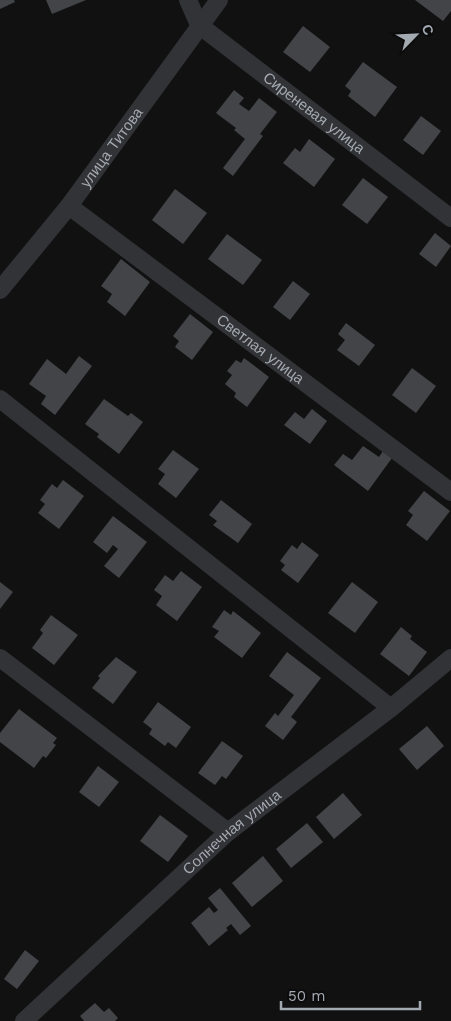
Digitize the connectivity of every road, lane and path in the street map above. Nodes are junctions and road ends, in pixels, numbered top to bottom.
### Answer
1 (188, 0) edge
2 (219, 0) edge
3 (199, 25) junction
4 (69, 206) junction
5 (451, 218) edge
6 (0, 290) edge
7 (0, 399) edge
8 (451, 492) edge
9 (0, 658) edge
10 (451, 658) edge
11 (391, 708) junction
12 (228, 832) junction
13 (24, 1021) edge

1 - 3 street, Сиреневая улица
2 - 3 street, улица Титова
3 - 4 street, улица Титова
3 - 5 street, Сиреневая улица
4 - 6 street, улица Титова
4 - 8 street, Светлая улица
7 - 11 street
9 - 12 street
10 - 11 street, Солнечная улица
11 - 12 street, Солнечная улица
12 - 13 street, Солнечная улица

